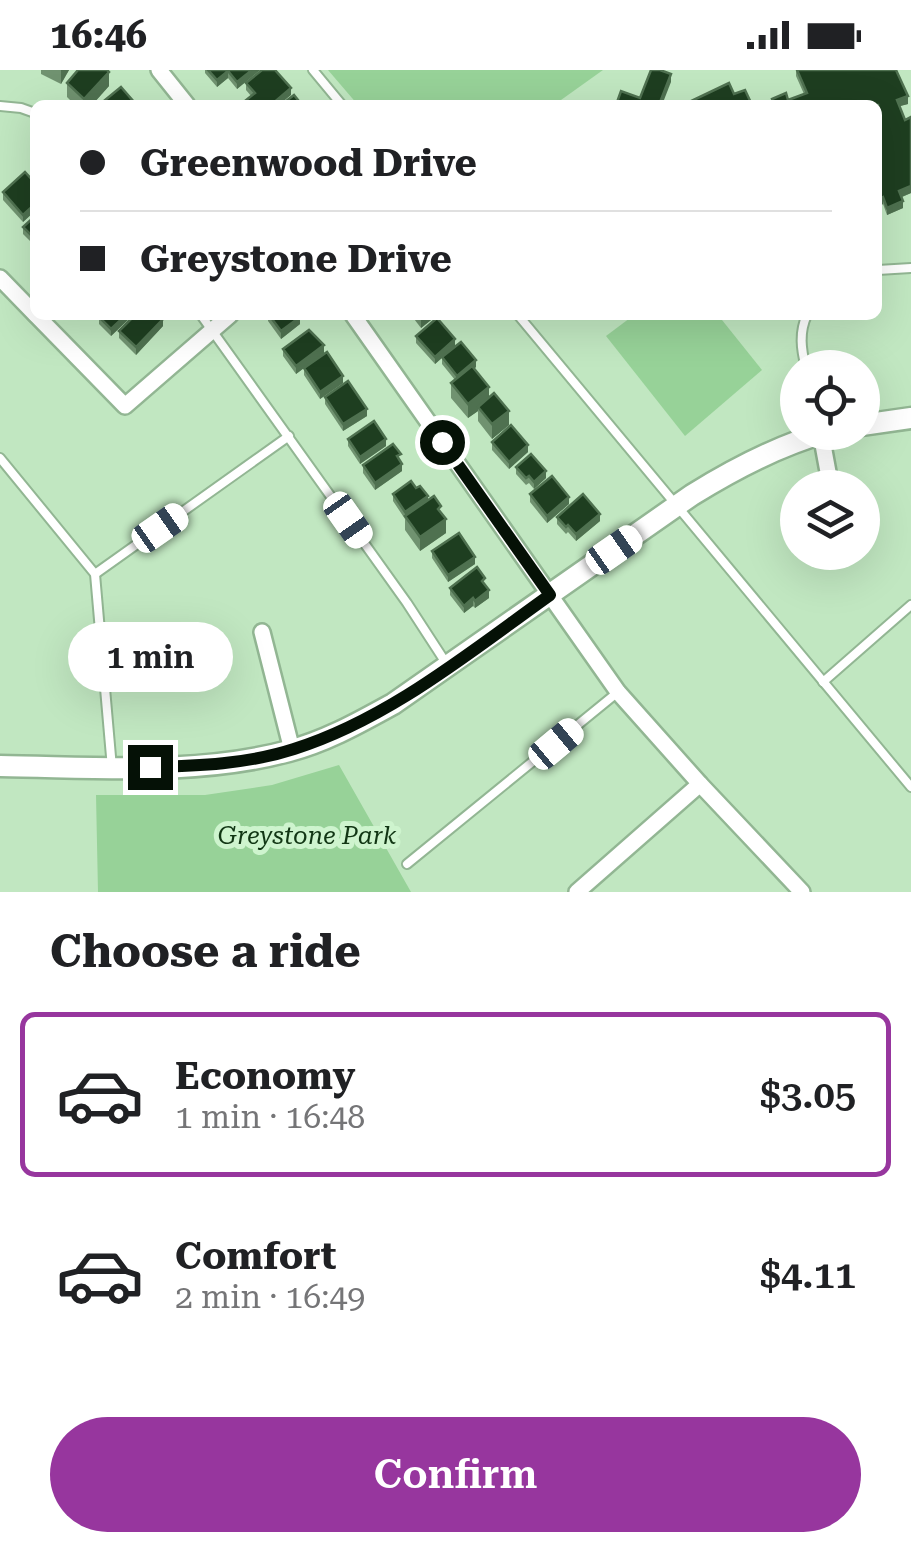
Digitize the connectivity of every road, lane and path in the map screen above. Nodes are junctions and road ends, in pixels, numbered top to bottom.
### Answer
1 (158, 70) edge
2 (313, 70) edge
3 (183, 100) edge
4 (338, 100) edge
5 (0, 106) edge
6 (30, 111) edge
7 (911, 268) edge
8 (882, 270) edge
9 (0, 278) edge
10 (30, 308) edge
11 (42, 320) edge
12 (205, 320) edge
13 (224, 320) edge
14 (357, 320) edge
15 (522, 320) edge
16 (804, 320) edge
17 (213, 329) junction
18 (802, 350) edge
19 (911, 418) edge
20 (880, 422) edge
21 (289, 436) junction
22 (780, 450) edge
23 (0, 458) edge
24 (677, 506) junction
25 (95, 574) junction
26 (550, 595) junction
27 (911, 605) edge
28 (262, 632) dead end
29 (448, 667) junction
30 (823, 682) junction
31 (618, 692) junction
32 (292, 750) junction
33 (0, 766) edge
34 (112, 768) junction
35 (700, 784) junction
36 (911, 787) edge
37 (408, 864) dead end
38 (576, 892) edge
39 (802, 892) edge

1 - 3 street
2 - 4 lane
5 - 6 lane
7 - 8 lane
9 - 10 street
11 - 17 street
12 - 17 lane
13 - 17 street
14 - 26 street
15 - 24 lane
16 - 18 lane
17 - 21 lane
19 - 20 street
21 - 25 lane
21 - 29 lane
22 - 24 street
23 - 25 lane
24 - 26 street
24 - 30 lane
25 - 34 lane
26 - 29 street
26 - 31 street
27 - 30 lane
28 - 32 street
29 - 32 street
30 - 36 lane
31 - 35 street
31 - 37 lane
32 - 34 street
33 - 34 street
35 - 38 street
35 - 39 street

